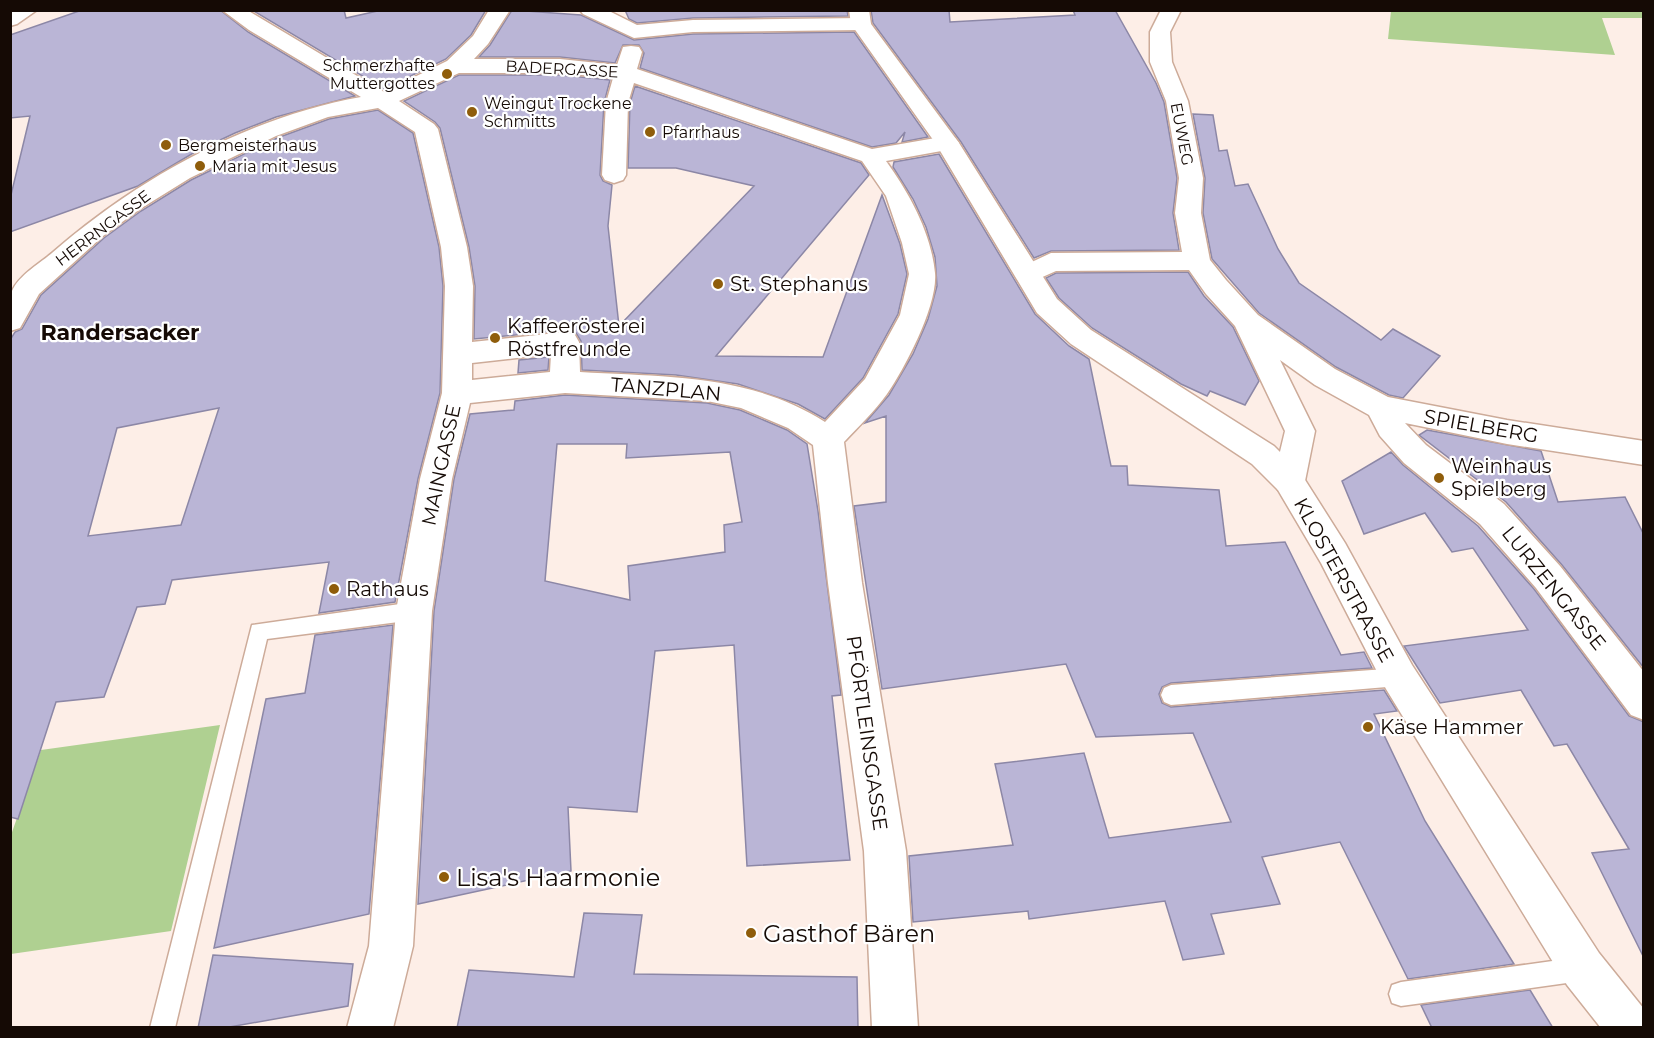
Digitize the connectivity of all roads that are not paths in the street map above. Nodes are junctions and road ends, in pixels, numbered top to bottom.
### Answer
1 (27, 10) edge
2 (232, 10) edge
3 (500, 10) edge
4 (590, 10) edge
5 (1169, 11) edge
6 (860, 17) edge
7 (10, 20) edge
8 (634, 32) junction
9 (455, 66) junction
10 (627, 73) junction
11 (384, 100) junction
12 (947, 143) junction
13 (871, 156) junction
14 (614, 175) dead end
15 (1197, 261) junction
16 (1029, 274) junction
17 (19, 291) edge
18 (10, 321) edge
19 (1248, 322) junction
20 (459, 354) junction
21 (566, 382) junction
22 (457, 393) junction
23 (1381, 407) junction
24 (828, 439) junction
25 (1644, 453) edge
26 (1288, 481) junction
27 (414, 611) junction
28 (1399, 677) junction
29 (1171, 695) dead end
30 (1644, 702) edge
31 (1583, 969) junction
32 (1401, 994) dead end
33 (162, 1028) edge
34 (370, 1028) edge
35 (895, 1028) edge
36 (1630, 1028) edge

1 - 7 street
2 - 11 street, MAINGASSE
3 - 9 street
4 - 8 street
5 - 15 street, EUWEG
6 - 8 street
6 - 12 street, KLOSTERSTRASSE
8 - 10 street
9 - 10 street, BADERGASSE
9 - 11 street, HERRNGASSE
10 - 13 street, BADERGASSE
10 - 14 street
11 - 17 street, HERRNGASSE
11 - 20 street, MAINGASSE
12 - 13 street
12 - 16 street, KLOSTERSTRASSE
13 - 24 street
15 - 16 street
15 - 19 street
16 - 26 street, KLOSTERSTRASSE
17 - 18 street, HERRNGASSE
19 - 23 street, SPIELBERG
19 - 26 street
20 - 21 street
20 - 22 street, MAINGASSE
21 - 22 street, TANZPLAN
21 - 24 street, TANZPLAN
22 - 27 street, MAINGASSE
23 - 25 street, SPIELBERG
23 - 30 street, LURZENGASSE
24 - 35 street, PFÖRTLEINSGASSE
26 - 28 street, KLOSTERSTRASSE
27 - 33 lane
27 - 34 street, MAINGASSE
28 - 29 lane
28 - 31 street, KLOSTERSTRASSE
31 - 32 lane
31 - 36 street, KLOSTERSTRASSE

